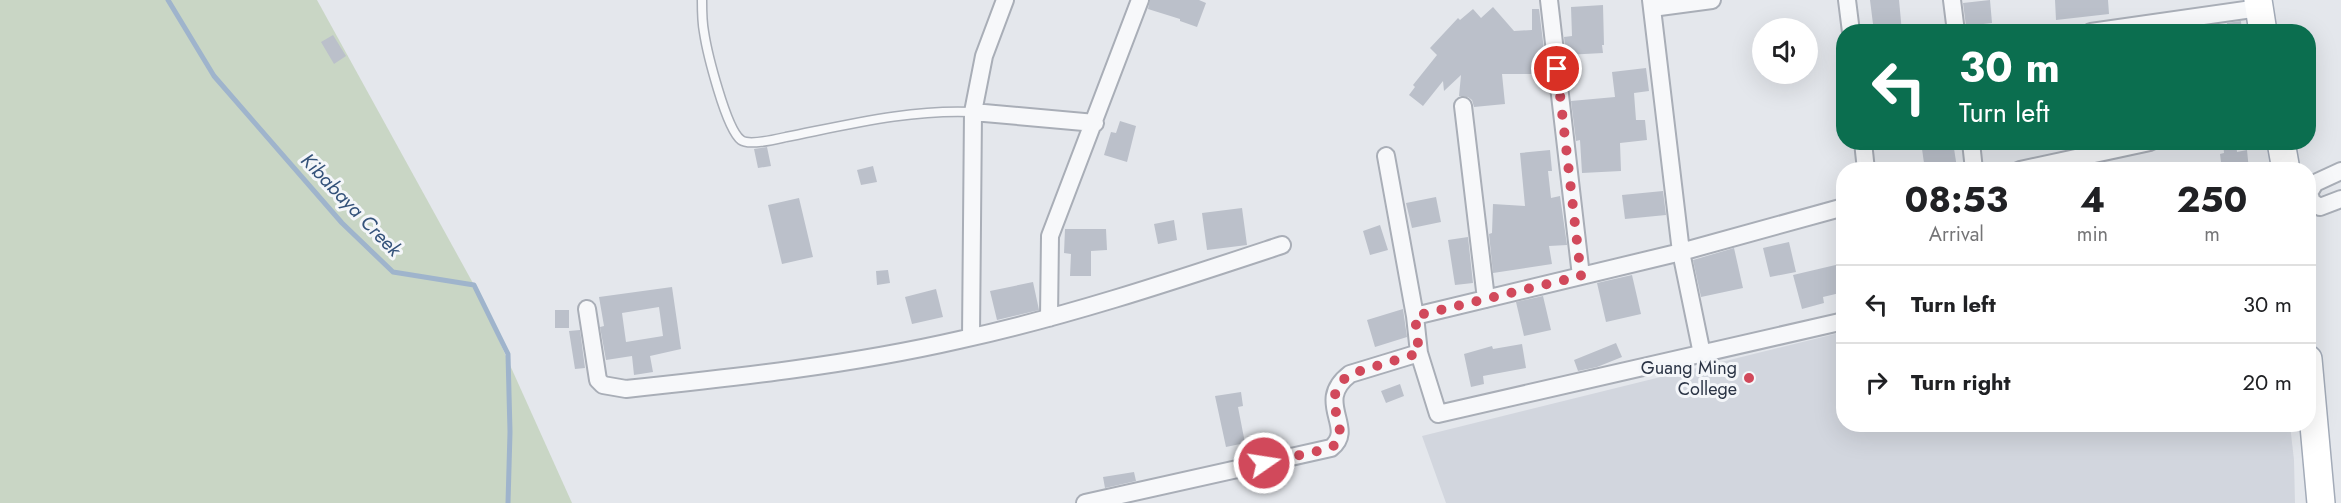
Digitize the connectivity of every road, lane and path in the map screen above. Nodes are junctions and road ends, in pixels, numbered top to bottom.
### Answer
1 (702, 0) edge
2 (1005, 0) edge
3 (1140, 0) edge
4 (1549, 0) edge
5 (1712, 0) edge
6 (1847, 0) edge
7 (1952, 0) edge
8 (1651, 4) edge
9 (2260, 13) edge
10 (1850, 24) edge
11 (1955, 24) edge
12 (2162, 24) edge
13 (1463, 106) dead end
14 (973, 112) junction
15 (1095, 123) junction
16 (2113, 150) edge
17 (1386, 156) dead end
18 (2057, 162) edge
19 (2341, 171) edge
20 (2316, 184) edge
21 (2341, 200) edge
22 (2316, 205) edge
23 (1836, 209) edge
24 (1282, 245) dead end
25 (1681, 252) junction
26 (1581, 276) junction
27 (1486, 299) junction
28 (587, 309) dead end
29 (1415, 316) junction
30 (1049, 318) junction
31 (1836, 323) edge
32 (971, 338) junction
33 (1419, 353) junction
34 (1702, 354) junction
35 (2315, 432) edge
36 (1085, 503) edge
37 (2321, 503) edge

1 - 14 lane
2 - 14 street
3 - 15 street
4 - 26 street
5 - 8 street
6 - 10 street
7 - 11 street
8 - 25 street
9 - 12 street
13 - 27 street
14 - 15 street
14 - 32 street
15 - 30 street
16 - 18 street
17 - 29 street
19 - 20 street
21 - 22 street
23 - 25 street
24 - 30 street
25 - 26 street
25 - 34 street
26 - 27 street
27 - 29 street
28 - 32 street
29 - 33 street
30 - 32 street
31 - 34 street
33 - 34 street
33 - 36 street
35 - 37 main road

